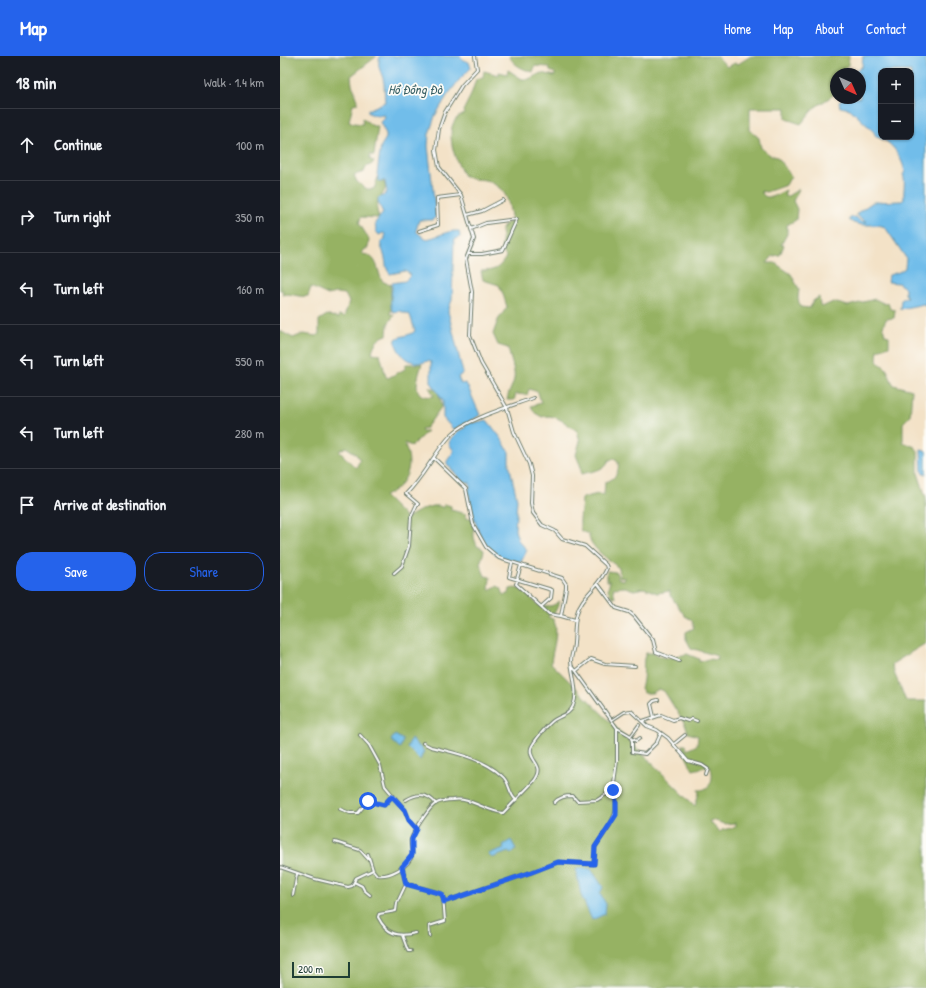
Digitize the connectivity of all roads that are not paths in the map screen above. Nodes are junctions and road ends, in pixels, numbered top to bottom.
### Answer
1 (475, 56) edge
2 (461, 195) junction
3 (503, 200) dead end
4 (466, 215) junction
5 (471, 228) junction
6 (419, 231) dead end
7 (468, 254) junction
8 (533, 398) dead end
9 (508, 408) junction
10 (434, 458) junction
11 (512, 563) junction
12 (521, 565) junction
13 (394, 573) dead end
14 (518, 579) junction
15 (598, 584) junction
16 (542, 606) junction
17 (561, 616) junction
18 (575, 620) junction
19 (679, 661) dead end
20 (572, 666) junction
21 (635, 666) dead end
22 (576, 671) junction
23 (658, 700) dead end
24 (654, 716) junction
25 (612, 720) junction
26 (643, 721) junction
27 (697, 722) dead end
28 (639, 725) dead end
29 (617, 728) junction
30 (661, 733) junction
31 (360, 735) dead end
32 (686, 735) dead end
33 (631, 737) junction
34 (640, 738) dead end
35 (423, 743) dead end
36 (674, 744) junction
37 (706, 775) dead end
38 (613, 790) junction
39 (392, 796) junction
40 (406, 800) dead end
41 (516, 800) junction
42 (554, 803) dead end
43 (436, 804) junction
44 (340, 809) dead end
45 (417, 829) junction
46 (336, 842) dead end
47 (368, 854) dead end
48 (369, 860) junction
49 (280, 867) edge
50 (402, 867) junction
51 (373, 870) junction
52 (297, 874) junction
53 (354, 882) junction
54 (406, 884) junction
55 (293, 895) dead end
56 (370, 895) dead end
57 (444, 902) junction
58 (416, 933) dead end
59 (402, 934) junction
60 (430, 936) dead end
61 (411, 951) dead end

1 - 2 street
2 - 4 street
2 - 6 street
3 - 4 street
4 - 5 street
5 - 7 street
5 - 7 street
7 - 9 street
8 - 9 street
9 - 10 street
9 - 15 street
10 - 11 street
10 - 13 street
11 - 12 street
11 - 14 street
12 - 14 street
12 - 17 street
14 - 16 street
14 - 16 street
15 - 18 street
15 - 19 street
16 - 17 street
17 - 18 street
18 - 20 street
20 - 22 street
20 - 41 street
21 - 22 street
22 - 25 street
23 - 24 street
24 - 26 street
24 - 27 street
25 - 26 street
25 - 29 street
26 - 30 street
28 - 33 street
29 - 33 street
29 - 38 street
30 - 33 street
30 - 36 street
31 - 39 street
32 - 36 street
33 - 34 street
35 - 41 street
36 - 37 street
38 - 42 street
38 - 57 street
39 - 44 street
39 - 45 street
40 - 43 street
41 - 43 street
43 - 45 street
45 - 50 street
46 - 48 street
47 - 48 street
48 - 51 street
49 - 52 street
50 - 51 street
50 - 54 street
51 - 53 street
52 - 53 street
52 - 55 street
53 - 56 street
54 - 57 street
54 - 59 street
57 - 60 street
58 - 59 street
59 - 61 street

